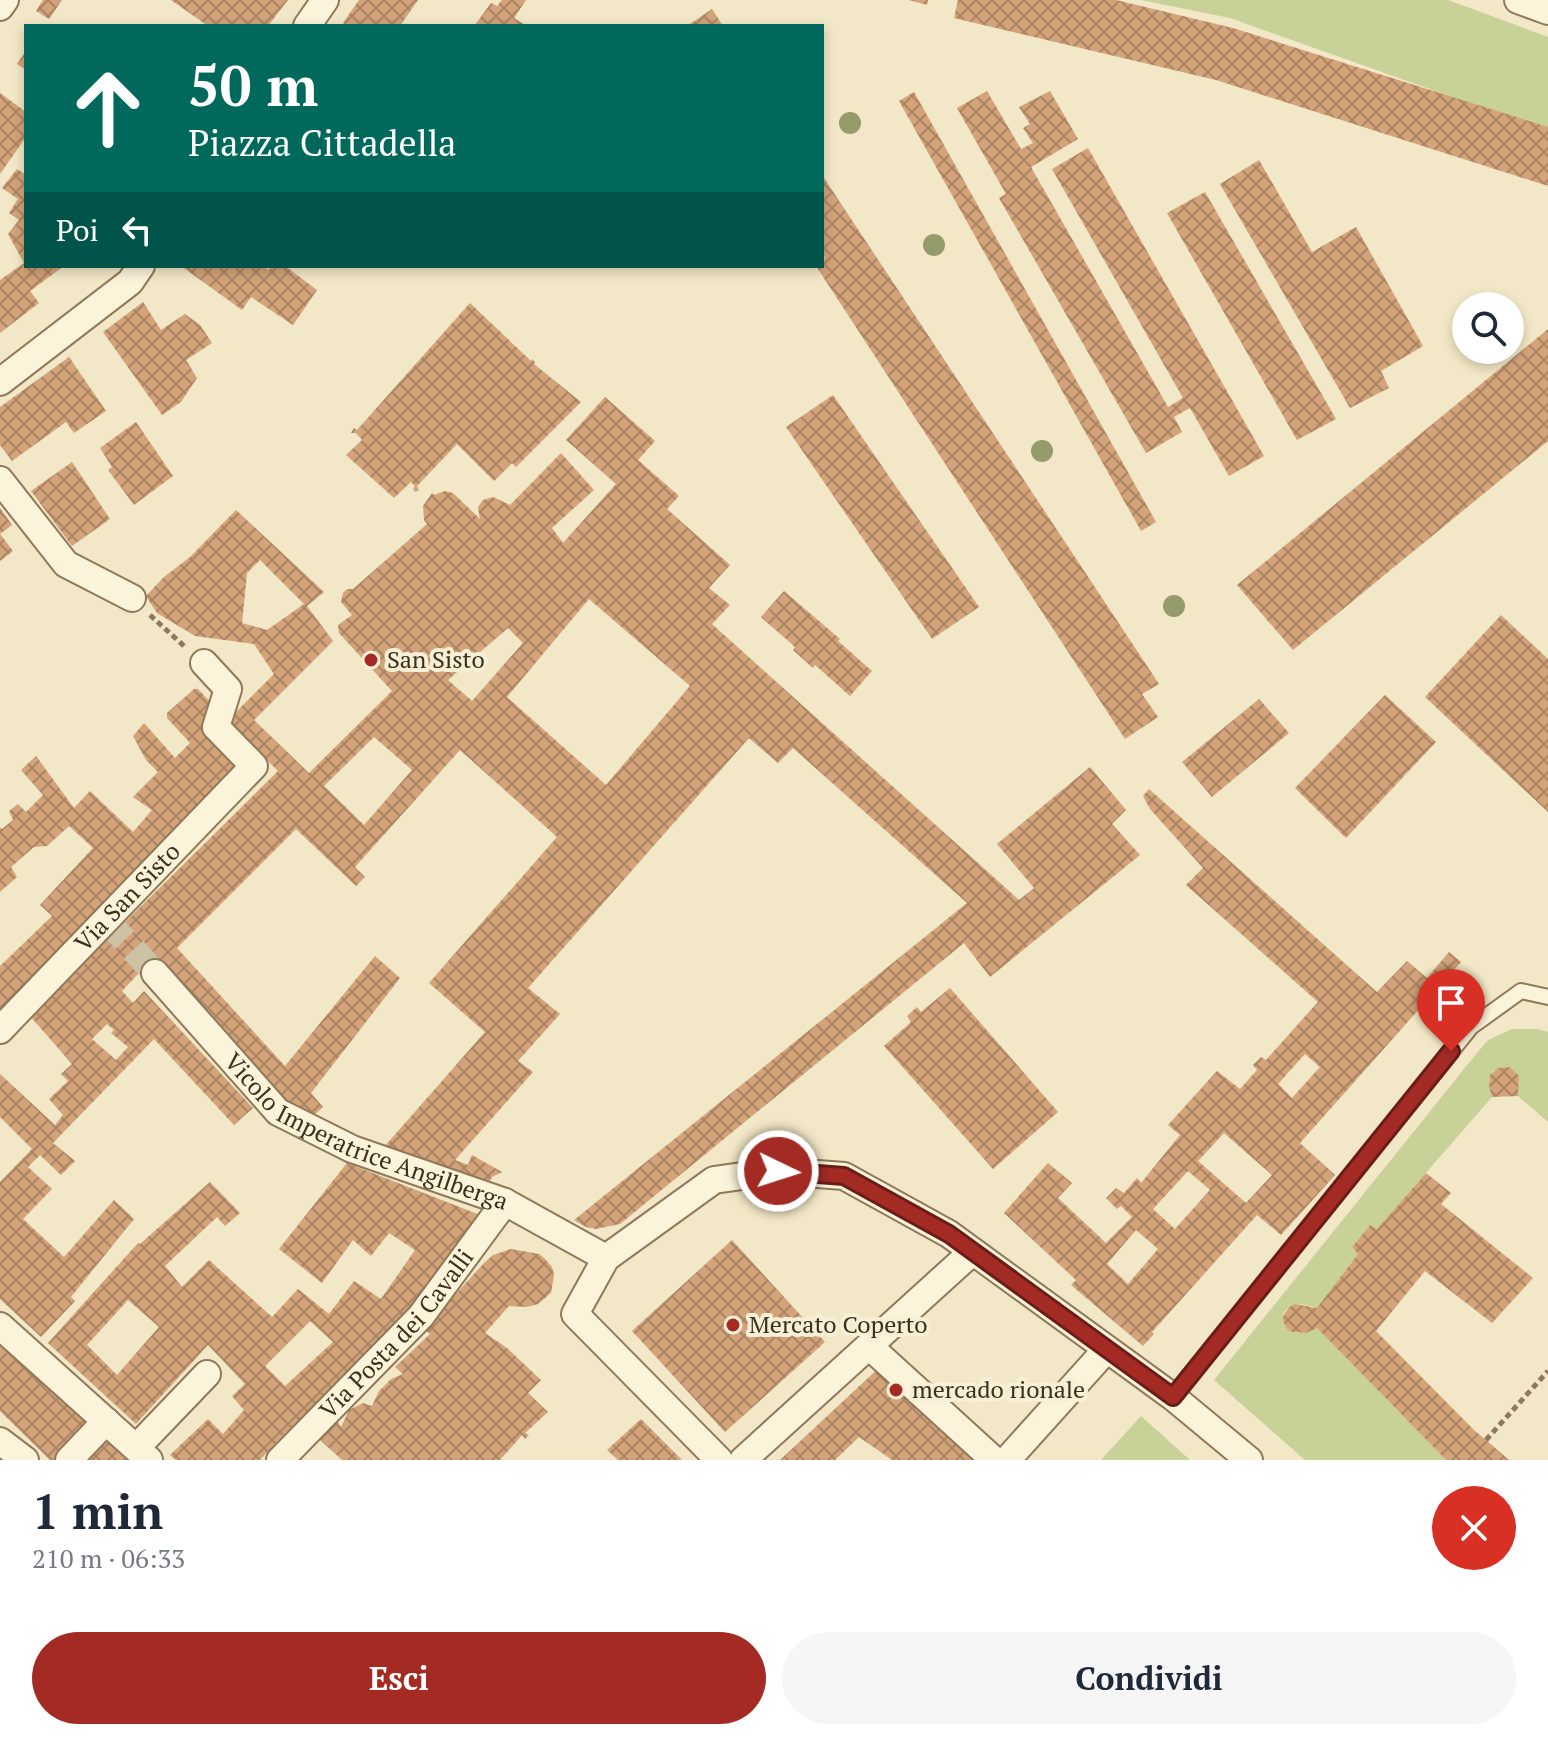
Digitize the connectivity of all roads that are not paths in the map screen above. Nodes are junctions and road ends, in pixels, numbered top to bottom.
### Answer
1 (5, 0) edge
2 (325, 0) edge
3 (1518, 0) edge
4 (0, 7) edge
5 (1548, 11) edge
6 (308, 24) edge
7 (140, 268) edge
8 (0, 382) edge
9 (0, 480) edge
10 (132, 598) road end
11 (204, 663) road end
12 (155, 973) tunnel mouth
13 (1548, 997) edge
14 (0, 1030) edge
15 (505, 1202) junction
16 (971, 1253) junction
17 (606, 1258) junction
18 (0, 1326) edge
19 (869, 1346) junction
20 (1106, 1350) junction
21 (207, 1374) dead end
22 (1173, 1397) junction
23 (106, 1421) junction
24 (0, 1441) edge
25 (142, 1454) edge
26 (1010, 1458) edge
27 (25, 1460) edge
28 (69, 1460) edge
29 (280, 1460) edge
30 (719, 1460) edge
31 (743, 1460) edge
32 (1249, 1460) edge

1 - 4 street
2 - 6 street
3 - 5 street
7 - 8 street
9 - 10 street
11 - 14 street, Via San Sisto
12 - 15 street, Vicolo Imperatrice Angilberga
13 - 22 lane
15 - 17 street, Vicolo Imperatrice Angilberga
15 - 29 street, Via Posta dei Cavalli
16 - 17 street
16 - 19 street
16 - 20 street
17 - 30 street
18 - 23 street
19 - 26 street
19 - 31 street
20 - 22 street
20 - 26 street
21 - 25 street
22 - 32 street
23 - 25 street
23 - 28 street
24 - 27 street

